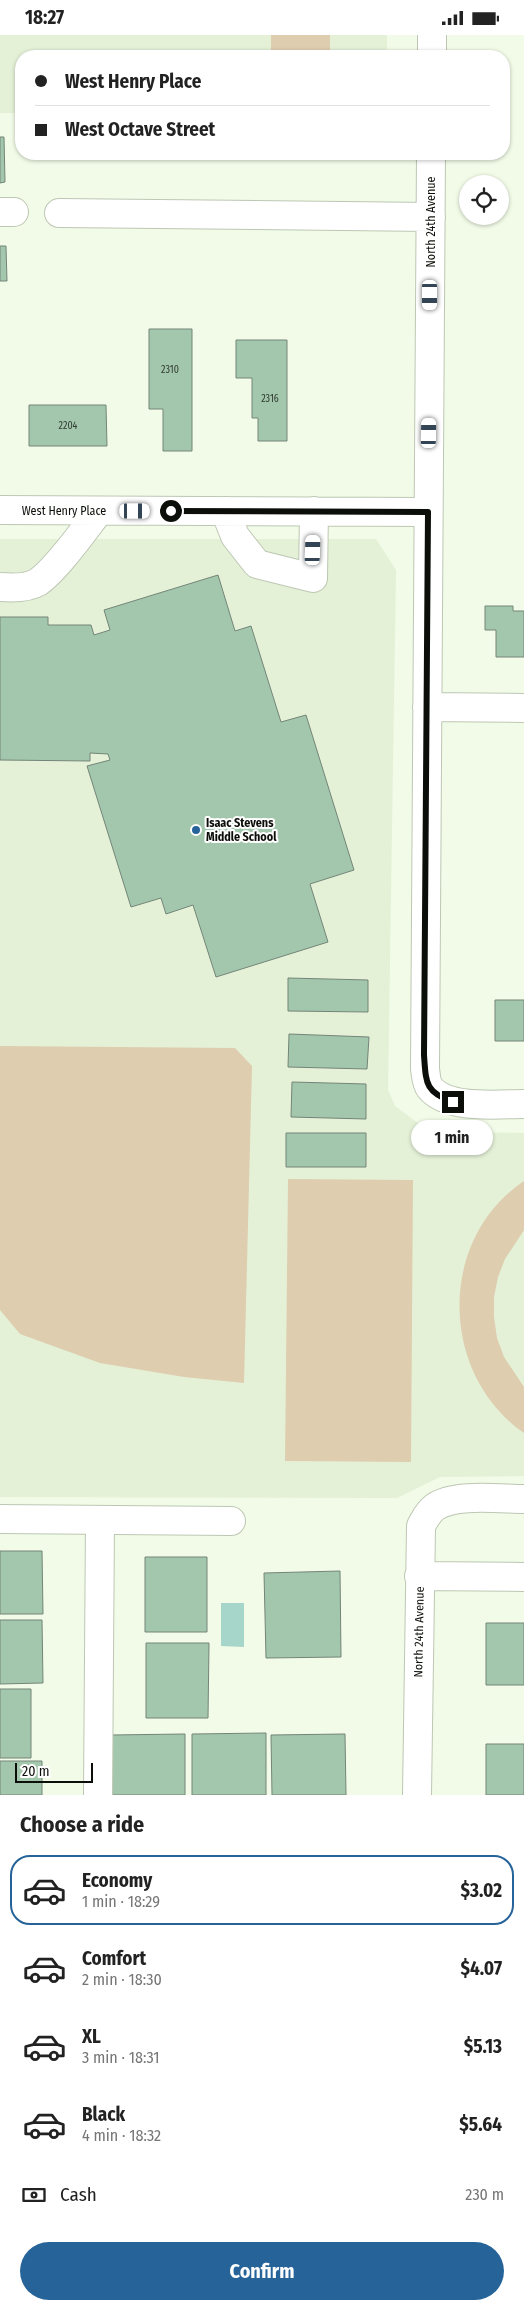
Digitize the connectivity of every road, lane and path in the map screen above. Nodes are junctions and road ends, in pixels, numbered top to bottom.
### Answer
1 (432, 35) edge
2 (432, 50) edge
3 (431, 160) edge
4 (59, 213) dead end
5 (431, 217) junction
6 (0, 510) edge
7 (99, 511) junction
8 (225, 511) junction
9 (314, 511) junction
10 (428, 512) junction
11 (0, 587) edge
12 (427, 707) junction
13 (524, 707) edge
14 (524, 1104) edge
15 (524, 1499) edge
16 (0, 1519) edge
17 (100, 1519) junction
18 (231, 1521) dead end
19 (420, 1576) junction
20 (524, 1577) edge
21 (98, 1795) edge
22 (417, 1795) edge

1 - 2 street
3 - 5 street, North 24th Avenue
4 - 5 street
5 - 10 street, North 24th Avenue
6 - 7 street, West Henry Place
7 - 8 street, West Henry Place
7 - 11 street
8 - 9 street, West Henry Place
8 - 9 street
9 - 10 street, West Henry Place
10 - 12 street, North 24th Avenue
12 - 13 street
12 - 14 street, North 24th Avenue
15 - 19 street, North 24th Avenue
16 - 17 street
17 - 18 street
17 - 21 street
19 - 20 street
19 - 22 street, North 24th Avenue

